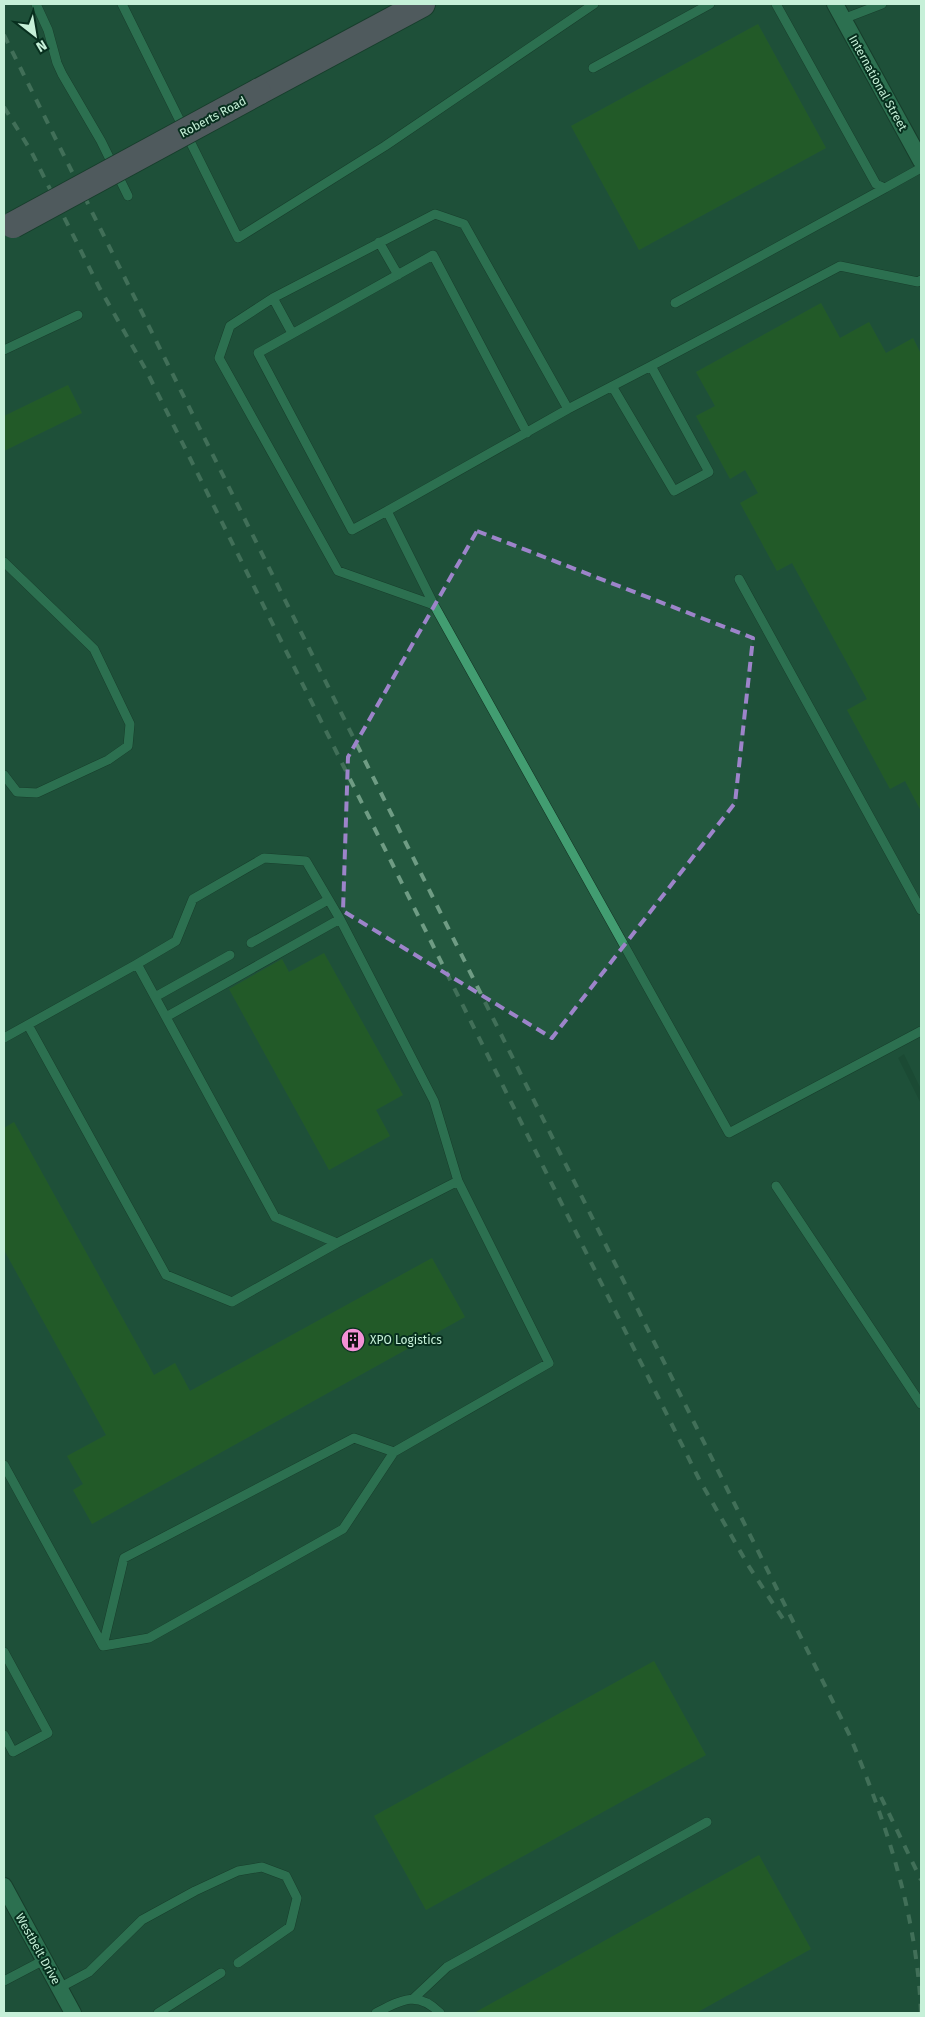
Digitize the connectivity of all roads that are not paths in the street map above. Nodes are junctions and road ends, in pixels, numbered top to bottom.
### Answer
1 (36, 4) edge
2 (122, 4) edge
3 (422, 4) edge
4 (594, 4) edge
5 (710, 4) edge
6 (776, 4) edge
7 (835, 4) edge
8 (882, 4) edge
9 (843, 19) junction
10 (593, 68) dead end
11 (921, 161) edge
12 (921, 168) edge
13 (885, 188) junction
14 (128, 196) dead end
15 (9, 228) edge
16 (379, 242) junction
17 (398, 275) junction
18 (920, 284) edge
19 (273, 298) junction
20 (675, 303) dead end
21 (78, 315) dead end
22 (292, 333) junction
23 (4, 350) edge
24 (651, 366) junction
25 (612, 386) junction
26 (568, 409) junction
27 (527, 433) junction
28 (387, 511) junction
29 (4, 562) edge
30 (739, 579) dead end
31 (434, 605) junction
32 (4, 775) edge
33 (328, 900) junction
34 (921, 910) edge
35 (340, 919) junction
36 (251, 943) dead end
37 (230, 955) dead end
38 (137, 964) junction
39 (155, 997) junction
40 (166, 1017) junction
41 (28, 1025) junction
42 (921, 1031) edge
43 (4, 1038) edge
44 (458, 1181) junction
45 (776, 1186) dead end
46 (337, 1243) junction
47 (921, 1404) edge
48 (394, 1452) junction
49 (4, 1465) edge
50 (103, 1646) junction
51 (4, 1652) edge
52 (4, 1735) edge
53 (707, 1822) dead end
54 (4, 1886) edge
55 (44, 1960) junction
56 (238, 1963) dead end
57 (221, 1973) dead end
58 (4, 1981) edge
59 (60, 1988) junction
60 (413, 1999) junction
61 (73, 2013) edge
62 (158, 2013) edge
63 (376, 2013) edge
64 (440, 2013) edge

1 - 14 lane
2 - 4 lane
3 - 15 main road, Roberts Road, bridge
5 - 10 lane
6 - 13 lane
7 - 9 street, International Street
8 - 9 lane
9 - 11 street, International Street
12 - 13 lane
13 - 20 lane
16 - 17 lane
16 - 19 lane
16 - 26 lane
17 - 22 lane
17 - 27 lane
18 - 24 lane
19 - 22 lane
19 - 31 lane
21 - 23 lane
22 - 28 lane
24 - 25 lane
24 - 25 lane
25 - 26 lane
26 - 27 lane
27 - 28 lane
28 - 31 lane
29 - 32 lane
30 - 34 lane
31 - 42 lane
33 - 35 lane
33 - 36 lane
33 - 38 lane
35 - 40 lane
35 - 44 lane
37 - 39 lane
38 - 39 lane
38 - 41 lane
39 - 40 lane
40 - 46 lane
41 - 43 lane
41 - 46 lane
44 - 46 lane
44 - 48 lane
45 - 47 lane
48 - 50 lane
48 - 50 lane
49 - 50 lane
51 - 52 lane
53 - 60 lane
54 - 55 street, Westbelt Drive
55 - 58 lane
55 - 59 street, Westbelt Drive
56 - 59 lane
57 - 62 lane
59 - 61 street, Westbelt Drive
60 - 63 lane
60 - 64 lane

